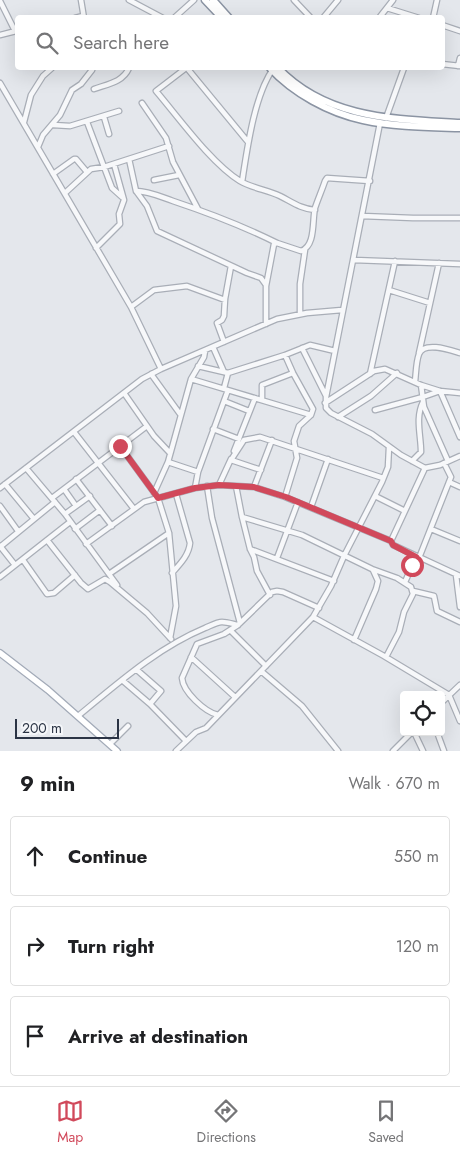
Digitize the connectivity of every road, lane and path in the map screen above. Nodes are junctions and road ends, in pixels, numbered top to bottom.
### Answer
1 (81, 0) edge
2 (129, 0) edge
3 (194, 0) edge
4 (294, 0) edge
5 (338, 0) edge
6 (394, 0) edge
7 (437, 0) edge
8 (0, 1) edge
9 (212, 3) edge
10 (387, 8) junction
11 (84, 15) edge
12 (157, 15) edge
13 (177, 15) edge
14 (220, 15) edge
15 (226, 15) edge
16 (308, 15) edge
17 (326, 15) edge
18 (381, 15) edge
19 (409, 15) edge
20 (434, 15) edge
21 (445, 26) edge
22 (15, 29) edge
23 (15, 31) edge
24 (460, 31) edge
25 (0, 35) edge
26 (460, 58) edge
27 (445, 64) edge
28 (459, 66) edge
29 (50, 70) edge
30 (92, 70) dead end
31 (127, 70) edge
32 (183, 70) edge
33 (188, 70) edge
34 (275, 70) edge
35 (277, 70) edge
36 (277, 70) edge
37 (403, 70) edge
38 (0, 83) edge
39 (94, 88) dead end
40 (142, 103) dead end
41 (120, 111) dead end
42 (60, 115) junction
43 (104, 117) junction
44 (386, 118) junction
45 (24, 122) junction
46 (86, 122) junction
47 (380, 123) junction
48 (460, 123) edge
49 (53, 125) junction
50 (67, 125) junction
51 (460, 128) edge
52 (108, 134) dead end
53 (248, 142) junction
54 (169, 146) junction
55 (38, 147) junction
56 (129, 159) junction
57 (114, 164) junction
58 (104, 167) junction
59 (87, 172) junction
60 (53, 174) junction
61 (179, 175) junction
62 (154, 180) dead end
63 (370, 181) junction
64 (242, 182) junction
65 (65, 193) junction
66 (139, 193) junction
67 (123, 198) junction
68 (198, 209) junction
69 (315, 210) junction
70 (362, 216) junction
71 (460, 218) edge
72 (277, 243) junction
73 (96, 248) junction
74 (305, 250) junction
75 (354, 260) junction
76 (395, 261) junction
77 (438, 263) junction
78 (460, 264) edge
79 (231, 266) junction
80 (266, 286) junction
81 (389, 290) junction
82 (225, 300) junction
83 (430, 303) junction
84 (130, 307) junction
85 (342, 310) junction
86 (300, 314) junction
87 (266, 324) junction
88 (224, 342) junction
89 (213, 347) junction
90 (302, 348) junction
91 (205, 351) junction
92 (336, 351) junction
93 (419, 353) junction
94 (460, 353) edge
95 (285, 355) junction
96 (198, 366) junction
97 (161, 368) junction
98 (226, 372) junction
99 (293, 373) junction
100 (397, 373) junction
101 (151, 374) junction
102 (370, 374) junction
103 (191, 379) junction
104 (415, 382) junction
105 (421, 385) junction
106 (226, 389) junction
107 (440, 391) junction
108 (124, 392) junction
109 (460, 393) edge
110 (326, 397) junction
111 (255, 398) junction
112 (262, 400) junction
113 (423, 400) junction
114 (224, 401) junction
115 (325, 405) junction
116 (313, 409) junction
117 (374, 410) dead end
118 (250, 411) junction
119 (180, 414) junction
120 (311, 415) junction
121 (338, 417) junction
122 (147, 426) junction
123 (213, 430) junction
124 (74, 432) junction
125 (460, 437) edge
126 (239, 439) junction
127 (272, 440) junction
128 (120, 446) junction
129 (389, 447) junction
130 (296, 448) junction
131 (170, 453) junction
132 (460, 456) edge
133 (328, 459) junction
134 (231, 460) junction
135 (412, 461) junction
136 (168, 462) junction
137 (446, 462) junction
138 (99, 463) junction
139 (26, 468) junction
140 (424, 468) junction
141 (261, 470) junction
142 (198, 472) junction
143 (383, 478) junction
144 (76, 479) junction
145 (449, 482) junction
146 (5, 484) junction
147 (219, 485) junction
148 (207, 486) junction
149 (236, 486) junction
150 (254, 487) junction
151 (460, 487) edge
152 (0, 488) edge
153 (195, 488) junction
154 (64, 489) junction
155 (154, 493) junction
156 (176, 494) junction
157 (90, 496) junction
158 (375, 496) junction
159 (286, 497) junction
160 (158, 498) junction
161 (53, 500) junction
162 (298, 502) junction
163 (0, 506) edge
164 (76, 506) junction
165 (311, 507) junction
166 (134, 509) junction
167 (100, 510) junction
168 (405, 511) junction
169 (64, 514) junction
170 (242, 517) junction
171 (34, 520) junction
172 (70, 522) junction
173 (112, 526) junction
174 (359, 527) junction
175 (75, 529) junction
176 (431, 529) junction
177 (288, 530) junction
178 (18, 531) junction
179 (169, 533) junction
180 (47, 540) junction
181 (391, 541) junction
182 (460, 541) edge
183 (86, 544) junction
184 (0, 546) edge
185 (250, 549) junction
186 (344, 556) junction
187 (418, 557) junction
188 (277, 558) junction
189 (23, 560) junction
190 (15, 565) junction
191 (372, 569) junction
192 (172, 573) junction
193 (109, 574) junction
194 (74, 575) junction
195 (458, 576) edge
196 (0, 577) edge
197 (334, 580) junction
198 (405, 582) junction
199 (120, 589) junction
200 (414, 591) junction
201 (270, 595) junction
202 (460, 607) edge
203 (319, 608) junction
204 (313, 617) junction
205 (460, 622) edge
206 (239, 624) junction
207 (230, 630) junction
208 (170, 638) junction
209 (354, 640) junction
210 (175, 644) junction
211 (0, 653) edge
212 (190, 657) junction
213 (386, 657) junction
214 (266, 666) junction
215 (136, 670) junction
216 (261, 671) junction
217 (122, 680) junction
218 (460, 684) edge
219 (449, 695) junction
220 (235, 698) junction
221 (445, 699) edge
222 (150, 704) junction
223 (218, 715) junction
224 (78, 716) junction
225 (460, 722) edge
226 (128, 726) dead end
227 (409, 736) edge
228 (415, 736) edge
229 (438, 736) edge
230 (186, 741) junction
231 (110, 744) junction
232 (396, 750) edge
233 (117, 751) edge
234 (176, 751) edge
235 (338, 751) edge
236 (423, 751) edge
237 (444, 751) edge

1 - 11 street
2 - 12 street
3 - 13 street
4 - 16 street
5 - 17 street
6 - 10 street
7 - 20 street
8 - 22 street
9 - 14 highway
9 - 15 highway
10 - 18 street
10 - 19 street
21 - 24 street
23 - 25 street
26 - 28 street
27 - 28 street
29 - 45 street
30 - 42 street
31 - 39 street
32 - 64 street
33 - 53 street
34 - 53 street
35 - 44 highway
36 - 47 highway
37 - 44 street
38 - 45 street
40 - 54 street
41 - 43 street
42 - 49 street
42 - 50 street
43 - 46 street
43 - 52 street
44 - 48 highway
45 - 55 street
46 - 50 street
46 - 58 street
47 - 51 highway
47 - 63 street
49 - 50 street
49 - 55 street
53 - 64 street
54 - 56 street
54 - 61 street
55 - 60 street
56 - 57 street
56 - 66 street
57 - 58 street
57 - 67 street
58 - 59 street
58 - 67 street
59 - 60 street
59 - 65 street
60 - 65 street
61 - 62 street
61 - 68 street
63 - 69 street
63 - 70 street
64 - 69 street
65 - 73 street
66 - 68 street
66 - 79 street
67 - 73 street
68 - 72 street
69 - 74 street
70 - 71 street
70 - 75 street
72 - 74 street
72 - 80 street
73 - 84 street
74 - 86 street
75 - 76 street
75 - 85 street
76 - 77 street
76 - 81 street
77 - 78 street
77 - 83 street
79 - 80 street
79 - 82 street
80 - 87 street
81 - 83 street
81 - 102 street
82 - 84 street
82 - 88 street
83 - 93 street
84 - 97 street
85 - 86 street
85 - 92 street
86 - 87 street
87 - 88 street
88 - 89 street
89 - 91 street
89 - 98 street
90 - 92 street
90 - 95 street
90 - 110 street
91 - 96 street
91 - 97 street
92 - 110 street
93 - 94 street
93 - 104 street
95 - 98 street
95 - 99 street
96 - 98 street
96 - 103 street
97 - 101 street
98 - 106 street
99 - 112 street
99 - 116 street
100 - 102 street
100 - 104 street
100 - 121 street
101 - 108 street
101 - 119 street
102 - 115 street
103 - 106 street
103 - 119 street
104 - 105 street
105 - 107 street
105 - 113 street
106 - 111 street
106 - 114 street
107 - 109 street
107 - 113 street
107 - 125 street
108 - 122 street
108 - 124 street
110 - 115 street
111 - 112 street
111 - 118 street
112 - 120 street
113 - 117 street
113 - 135 street
113 - 137 street
114 - 118 street
114 - 123 street
115 - 116 street
115 - 121 street
116 - 120 street
118 - 126 street
119 - 131 street
120 - 130 street
121 - 129 street
122 - 128 street
122 - 131 street
123 - 126 street
123 - 142 street
124 - 138 street
124 - 139 street
126 - 134 street
127 - 130 street
127 - 134 street
127 - 141 street
128 - 138 street
128 - 155 street
129 - 135 street
129 - 143 street
130 - 133 street
130 - 159 street
131 - 136 street
132 - 137 street
133 - 143 street
133 - 165 street
134 - 141 street
134 - 147 street
135 - 140 street
136 - 142 street
136 - 155 street
137 - 140 street
137 - 145 street
138 - 144 street
138 - 166 street
139 - 146 street
139 - 161 street
140 - 168 street
141 - 150 street
142 - 153 street
143 - 158 street
144 - 154 street
144 - 157 street
145 - 151 street
145 - 176 street
146 - 152 street
146 - 171 street
147 - 148 street
147 - 149 street
148 - 153 street
148 - 206 street
149 - 150 street
149 - 170 street
150 - 159 street
153 - 156 street
154 - 161 street
154 - 164 street
155 - 160 street
156 - 160 street
156 - 192 street
157 - 164 street
157 - 167 street
158 - 168 street
158 - 174 street
159 - 162 street
160 - 166 street
160 - 179 street
161 - 169 street
161 - 171 street
162 - 165 street
162 - 177 street
163 - 178 street
164 - 169 street
165 - 174 street
166 - 173 street
167 - 173 street
167 - 175 street
168 - 181 street
169 - 172 street
170 - 177 street
170 - 185 street
171 - 178 street
172 - 175 street
172 - 180 street
173 - 183 street
174 - 181 street
174 - 186 street
175 - 183 street
176 - 182 street
176 - 187 street
177 - 186 street
177 - 188 street
178 - 184 street
179 - 192 street
179 - 193 street
180 - 189 street
180 - 194 street
181 - 187 street
183 - 193 street
184 - 190 street
185 - 188 street
185 - 201 street
186 - 191 street
186 - 197 street
187 - 195 street
187 - 198 street
188 - 197 street
189 - 190 street
189 - 194 street
190 - 196 street
191 - 198 street
191 - 209 street
192 - 208 street
193 - 199 street
194 - 199 street
195 - 202 street
197 - 203 street
198 - 200 street
199 - 208 street
200 - 205 street
200 - 213 street
201 - 203 street
201 - 206 street
203 - 204 street
204 - 209 street
204 - 214 street
206 - 207 street
206 - 210 street
207 - 212 street
207 - 214 street
208 - 210 street
209 - 213 street
210 - 215 street
211 - 224 main road
212 - 220 street
212 - 223 street
213 - 219 street
214 - 216 street
215 - 217 street
215 - 222 street
216 - 220 street
216 - 235 street
217 - 222 street
217 - 224 street
218 - 219 street
219 - 221 street
219 - 225 street
220 - 223 street
222 - 230 street
223 - 230 street
224 - 231 main road
226 - 231 street
227 - 232 street
228 - 236 street
229 - 237 street
230 - 234 street
231 - 233 main road

